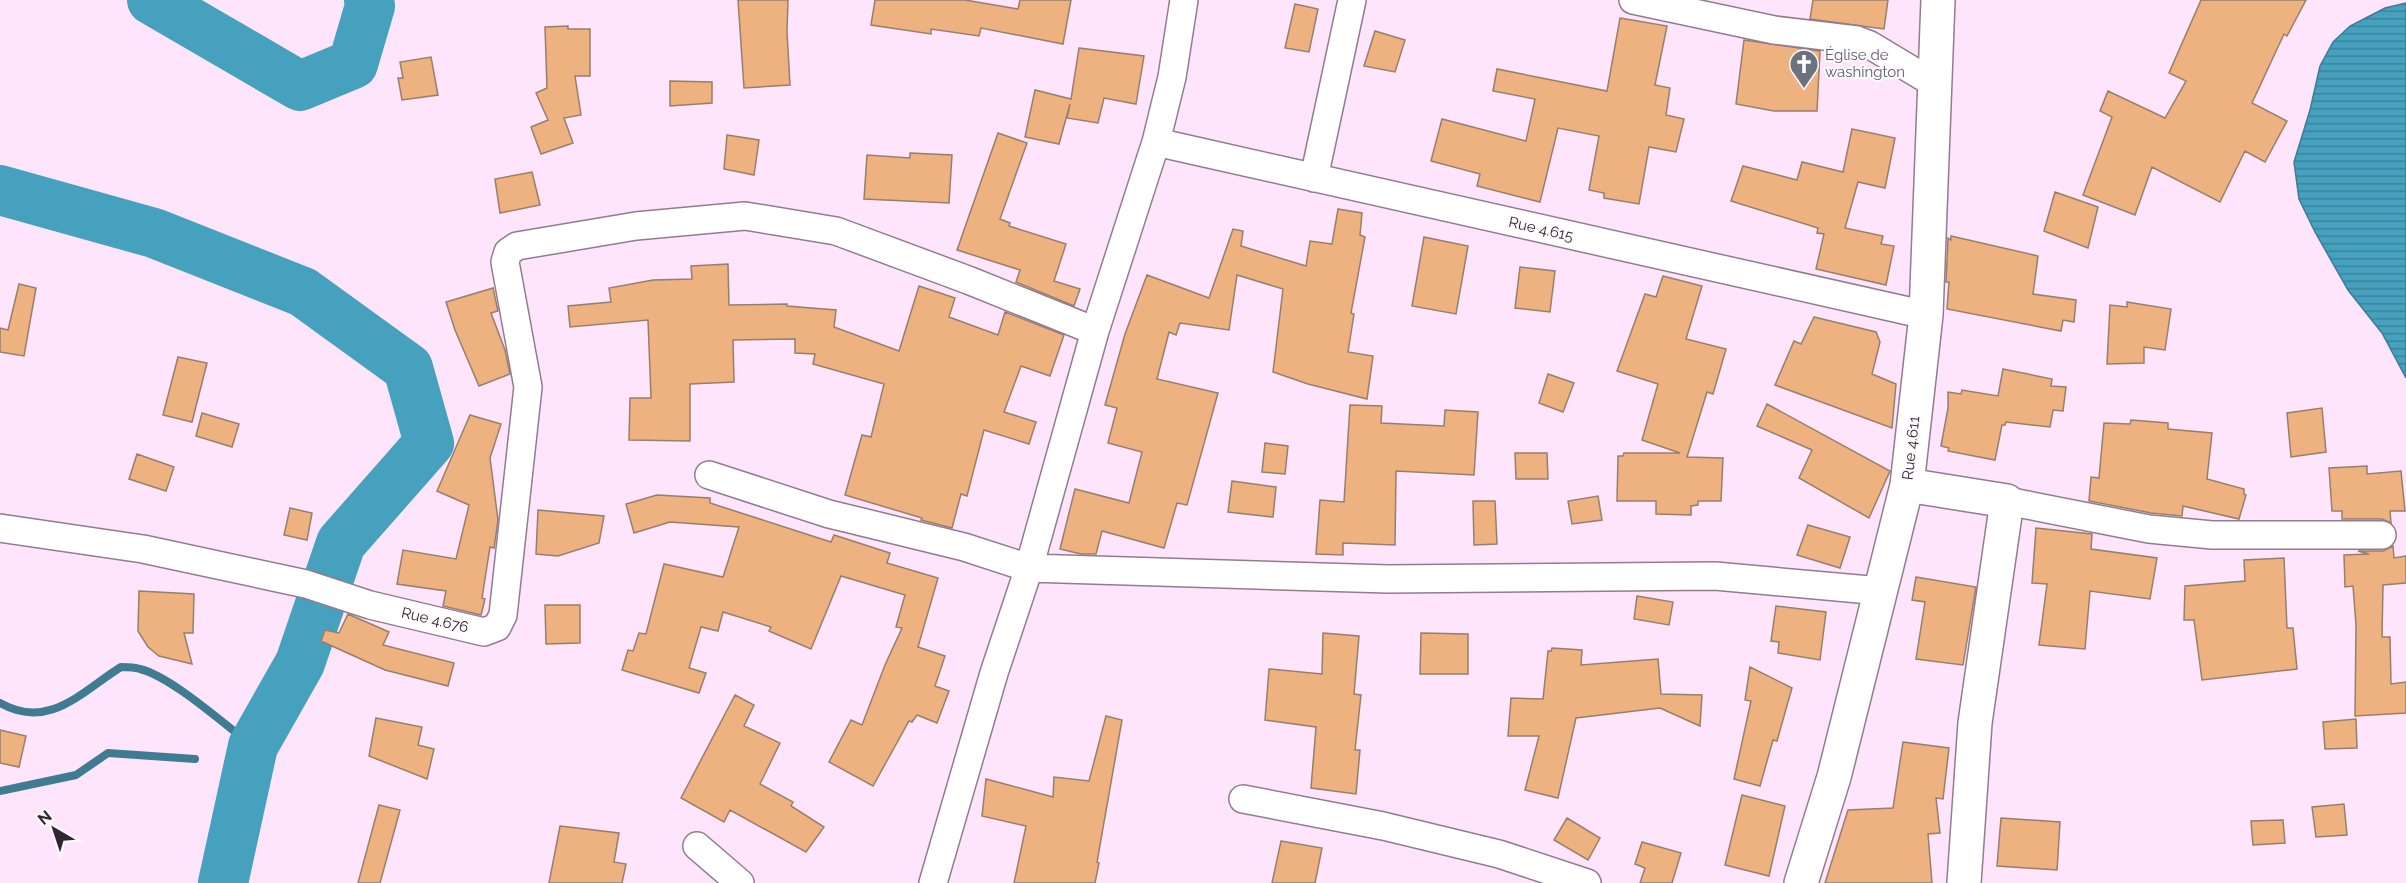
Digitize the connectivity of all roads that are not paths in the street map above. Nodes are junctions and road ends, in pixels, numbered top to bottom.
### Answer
1 (1184, 0) edge
2 (1352, 0) edge
3 (1632, 0) edge
4 (1938, 0) edge
5 (1935, 84) junction
6 (1156, 142) junction
7 (1314, 178) junction
8 (1926, 315) junction
9 (1095, 331) junction
10 (709, 476) dead end
11 (1907, 485) junction
12 (2007, 501) junction
13 (0, 528) edge
14 (2382, 535) dead end
15 (1029, 568) junction
16 (1881, 591) junction
17 (1243, 799) dead end
18 (697, 846) dead end
19 (740, 883) edge
20 (933, 883) edge
21 (1587, 883) edge
22 (1801, 883) edge
23 (1964, 883) edge

1 - 6 street
2 - 7 street
3 - 5 street
4 - 5 street, Rue 4.611
5 - 8 street, Rue 4.611
6 - 7 street, Rue 4.615
6 - 9 street
7 - 8 street, Rue 4.615
8 - 11 street, Rue 4.611
9 - 13 street, Rue 4.676
9 - 15 street
10 - 15 street
11 - 12 street
11 - 16 street, Rue 4.611
12 - 14 street
12 - 23 street
15 - 16 street
15 - 20 street
16 - 22 street, Rue 4.611
17 - 21 street
18 - 19 street

